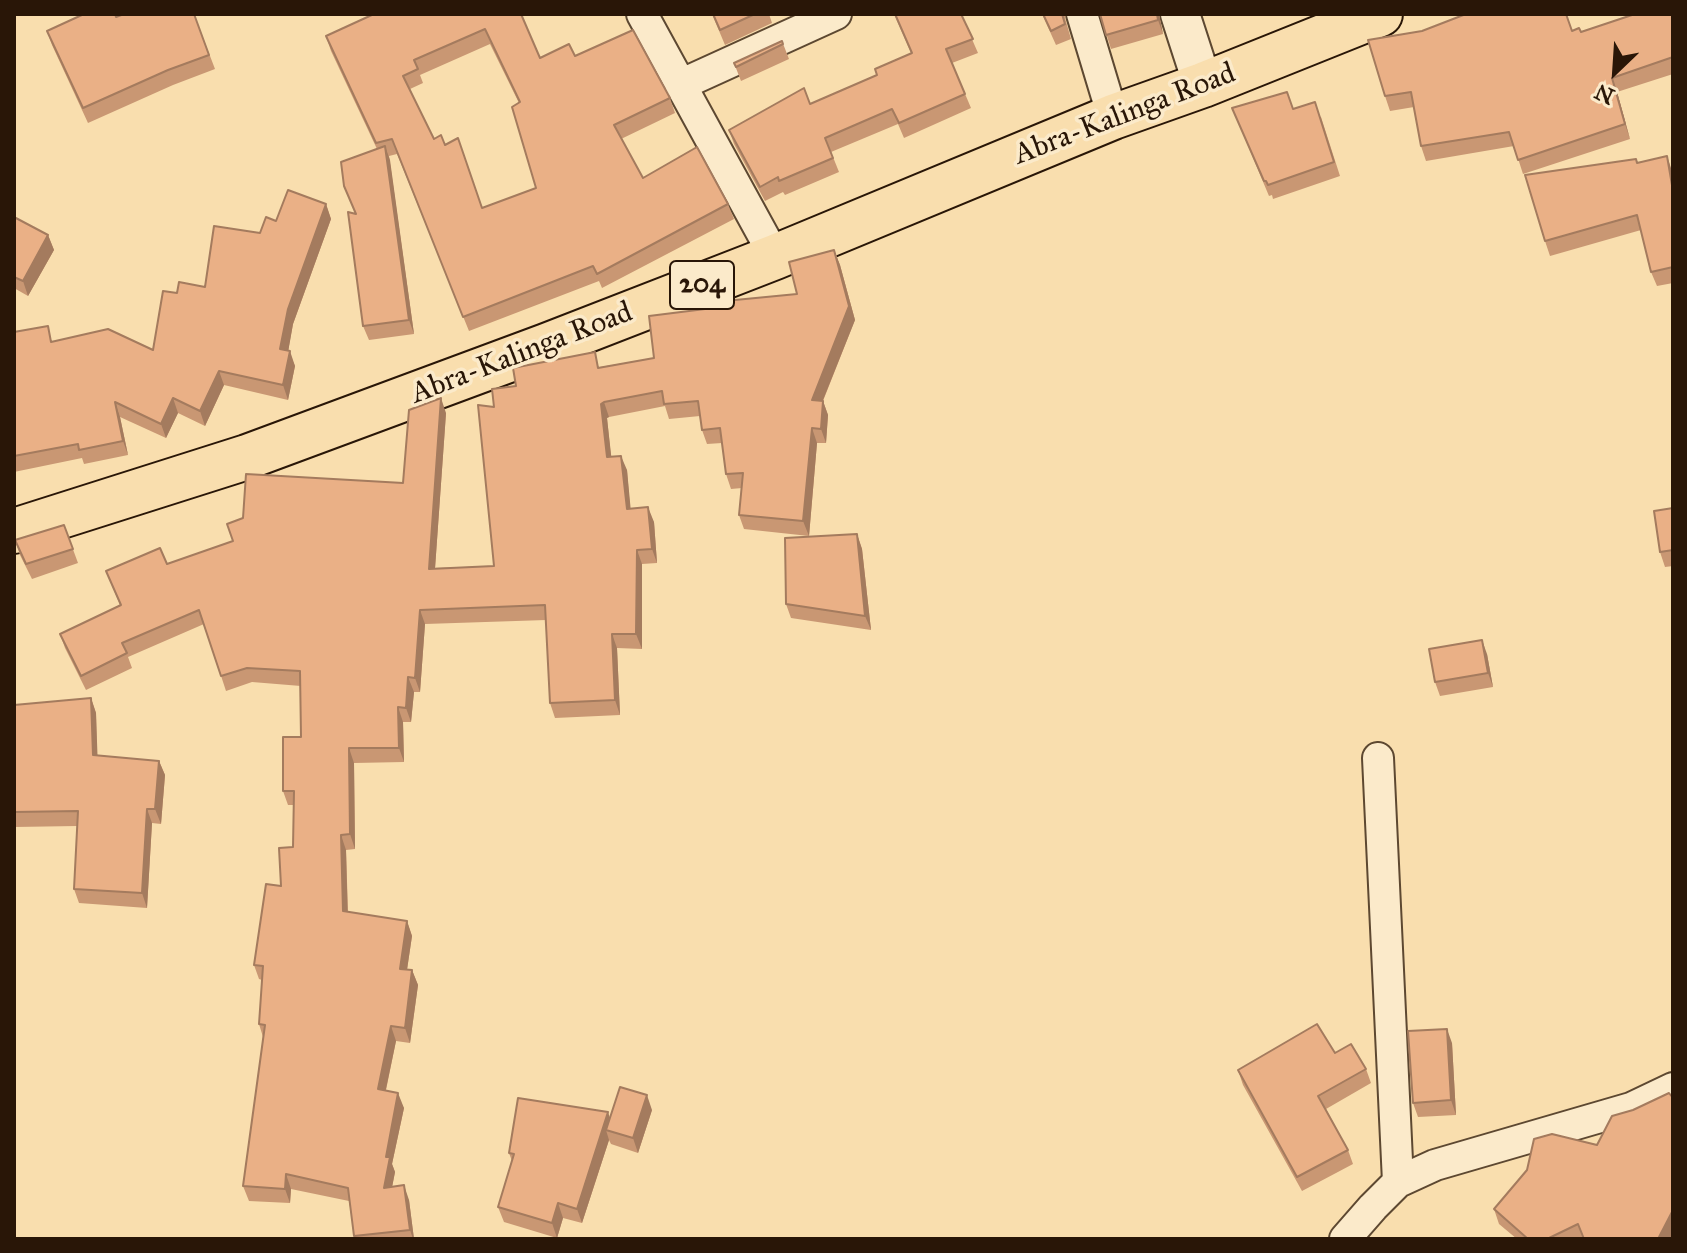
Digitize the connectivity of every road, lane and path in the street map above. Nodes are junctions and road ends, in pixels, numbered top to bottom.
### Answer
1 (642, 14) edge
2 (836, 14) edge
3 (1082, 14) edge
4 (1180, 14) edge
5 (1380, 14) edge
6 (680, 85) junction
7 (1203, 85) junction
8 (1113, 117) junction
9 (775, 257) junction
10 (14, 531) edge
11 (1378, 758) dead end
12 (1673, 1088) edge
13 (1398, 1182) junction
14 (1345, 1239) edge

1 - 6 street
2 - 6 street
3 - 8 street
4 - 7 street
5 - 7 main road, Abra-Kalinga Road / 204
6 - 9 street
7 - 8 main road, Abra-Kalinga Road / 204
8 - 9 main road, Abra-Kalinga Road / 204
9 - 10 main road, Abra-Kalinga Road / 204
11 - 13 street
12 - 13 street
13 - 14 street

